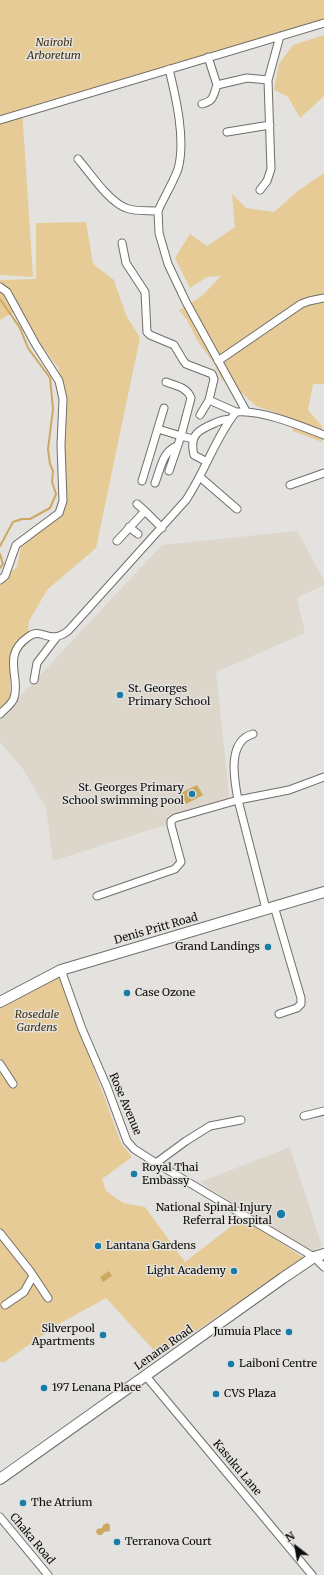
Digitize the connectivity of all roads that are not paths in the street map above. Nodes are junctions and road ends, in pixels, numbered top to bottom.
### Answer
1 (324, 24) edge
2 (280, 36) junction
3 (208, 57) junction
4 (169, 69) junction
5 (268, 80) junction
6 (217, 85) junction
7 (202, 104) dead end
8 (0, 120) edge
9 (270, 125) junction
10 (227, 132) dead end
11 (78, 158) dead end
12 (260, 190) dead end
13 (158, 211) junction
14 (122, 243) dead end
15 (0, 287) edge
16 (324, 298) edge
17 (218, 361) junction
18 (166, 382) dead end
19 (209, 400) junction
20 (164, 408) dead end
21 (246, 411) junction
22 (236, 412) junction
23 (200, 415) dead end
24 (230, 420) junction
25 (158, 429) junction
26 (324, 435) edge
27 (181, 436) junction
28 (193, 440) junction
29 (178, 446) junction
30 (207, 462) junction
31 (169, 471) dead end
32 (324, 473) edge
33 (200, 477) junction
34 (142, 481) dead end
35 (156, 482) dead end
36 (290, 485) dead end
37 (137, 504) dead end
38 (237, 509) dead end
39 (145, 511) junction
40 (130, 527) junction
41 (162, 528) junction
42 (138, 534) dead end
43 (117, 541) dead end
44 (0, 580) edge
45 (56, 638) junction
46 (34, 680) dead end
47 (0, 714) edge
48 (254, 734) dead end
49 (324, 777) edge
50 (238, 800) junction
51 (324, 892) edge
52 (97, 896) dead end
53 (270, 907) junction
54 (61, 970) junction
55 (0, 1002) edge
56 (279, 1014) dead end
57 (0, 1064) edge
58 (13, 1084) dead end
59 (324, 1111) edge
60 (304, 1116) dead end
61 (241, 1120) dead end
62 (156, 1164) junction
63 (0, 1233) edge
64 (319, 1256) edge
65 (324, 1267) edge
66 (33, 1276) junction
67 (48, 1298) dead end
68 (4, 1305) dead end
69 (145, 1375) junction
70 (0, 1479) edge
71 (0, 1518) edge
72 (48, 1575) edge
73 (312, 1575) edge

1 - 2 street
2 - 3 street
2 - 5 street
3 - 4 street
3 - 6 street
4 - 8 street
4 - 13 street
5 - 6 street
5 - 9 street
6 - 7 street
9 - 10 street
9 - 12 street
11 - 13 street
13 - 17 street
14 - 19 street
15 - 44 street
16 - 17 street
17 - 21 street
18 - 27 street
19 - 22 street
19 - 23 street
20 - 25 street
21 - 22 street
21 - 26 street
22 - 24 street
24 - 28 street
24 - 30 street
25 - 27 street
25 - 34 street
27 - 28 street
27 - 29 street
28 - 30 street
29 - 31 street
29 - 35 street
30 - 33 street
32 - 36 street
33 - 38 street
33 - 41 street
37 - 39 street
39 - 40 street
39 - 41 street
40 - 42 street
40 - 43 street
41 - 45 street
45 - 46 street
45 - 47 street
48 - 50 street
49 - 50 street
50 - 52 street
50 - 53 street
51 - 53 street, Denis Pritt Road
53 - 54 street, Denis Pritt Road
53 - 56 street
54 - 55 street, Denis Pritt Road
54 - 62 street, Rose Avenue
57 - 58 street
59 - 60 street
61 - 62 street
62 - 64 street, Rose Avenue
63 - 66 street
64 - 65 street, Rose Avenue
64 - 69 street, Lenana Road
66 - 67 street
66 - 68 street
69 - 70 street, Lenana Road
69 - 73 street, Kasuku Lane
71 - 72 street, Chaka Road

